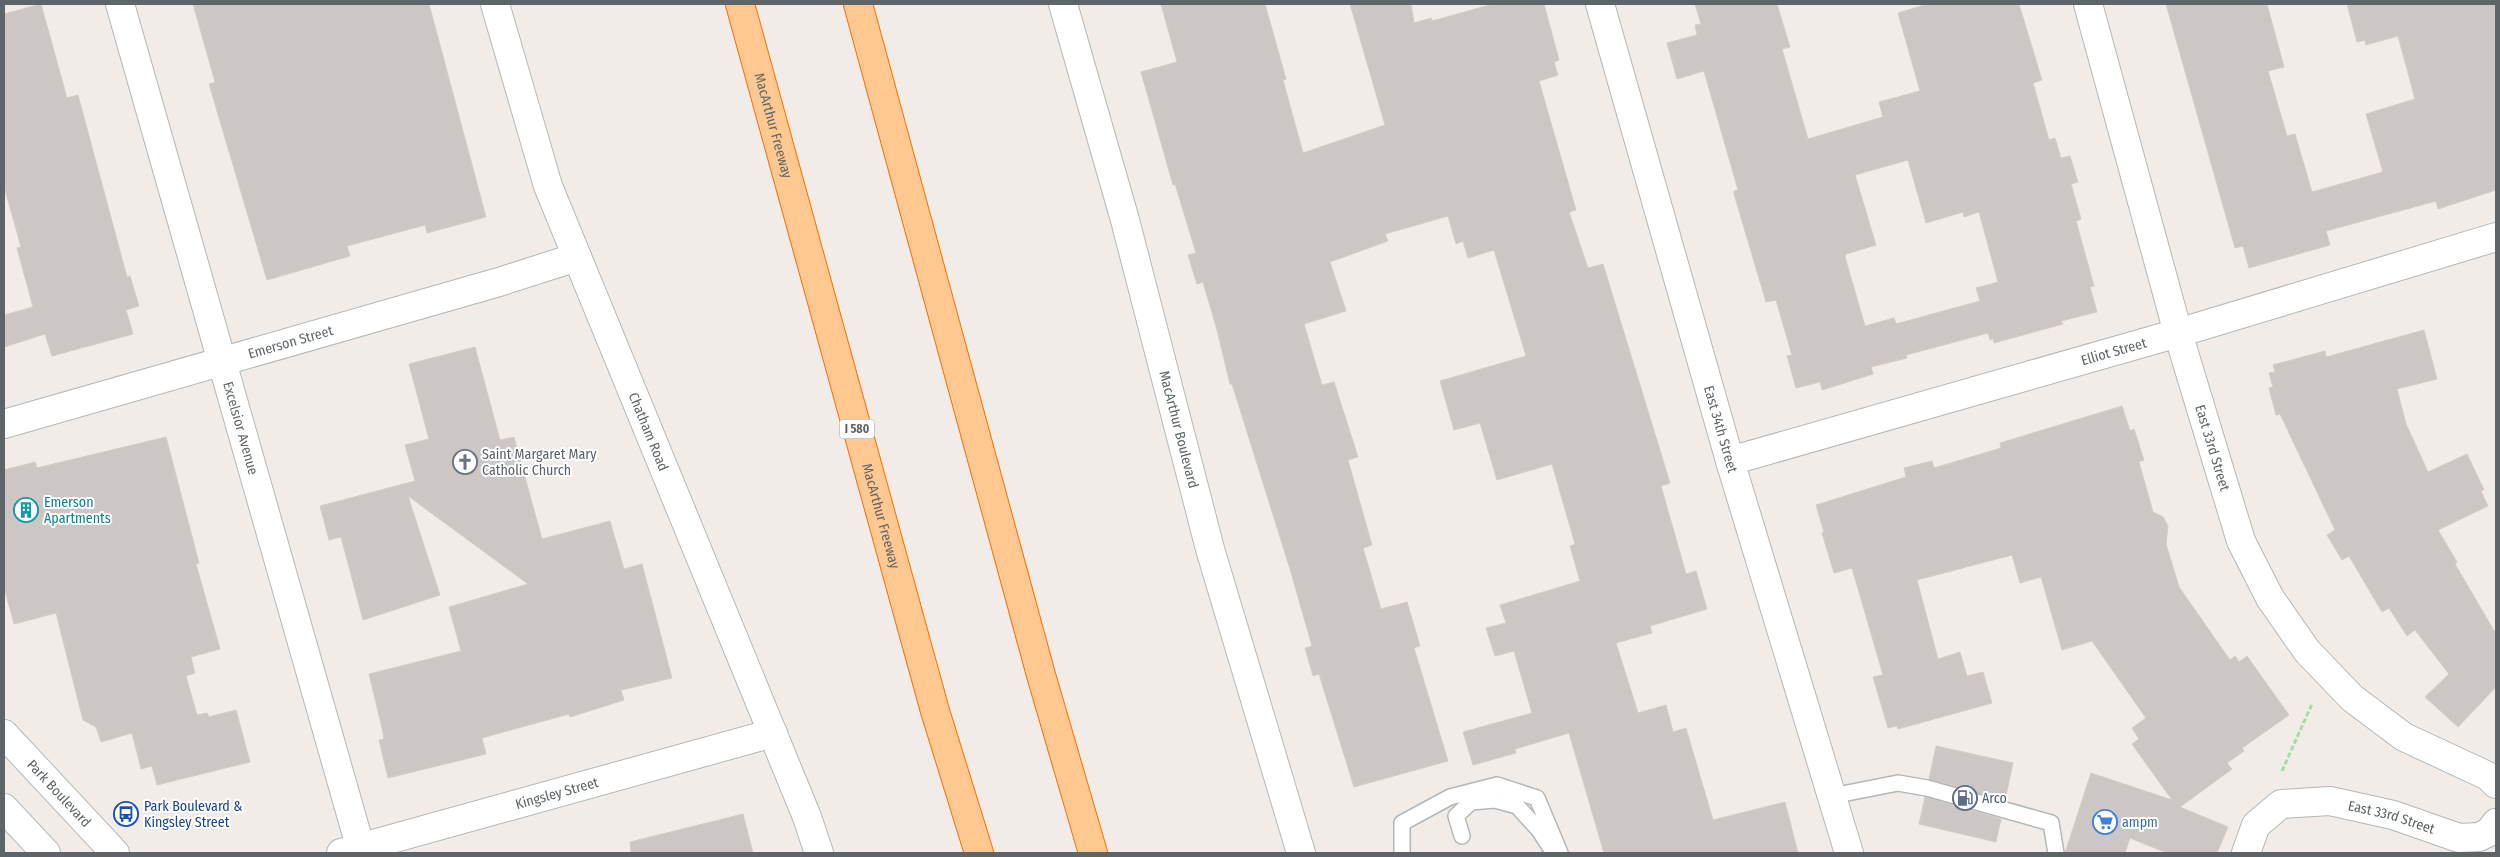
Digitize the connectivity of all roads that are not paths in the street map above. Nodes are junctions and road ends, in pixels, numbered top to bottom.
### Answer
1 (120, 4) edge
2 (494, 4) edge
3 (740, 4) edge
4 (858, 4) edge
5 (1063, 4) edge
6 (1600, 4) edge
7 (2088, 4) edge
8 (2496, 237) edge
9 (577, 257) junction
10 (2178, 333) junction
11 (222, 360) junction
12 (4, 424) edge
13 (1730, 461) junction
14 (773, 733) junction
15 (4, 734) edge
16 (2496, 784) edge
17 (1832, 796) junction
18 (4, 808) edge
19 (2496, 823) edge
20 (1462, 836) dead end
21 (355, 851) edge
22 (46, 853) edge
23 (116, 853) edge
24 (819, 853) edge
25 (979, 853) edge
26 (1093, 853) edge
27 (1301, 853) edge
28 (1402, 853) edge
29 (1553, 853) edge
30 (1560, 853) edge
31 (1849, 853) edge
32 (2056, 853) edge
33 (2246, 853) edge

1 - 11 street, Excelsior Avenue
2 - 9 street, Chatham Road
3 - 25 highway, MacArthur Freeway / I 580
4 - 26 highway
5 - 27 street, MacArthur Boulevard
6 - 13 street, East 34th Street
7 - 10 street, East 33rd Street
8 - 10 street, Elliot Street
9 - 11 street, Emerson Street
9 - 14 street, Chatham Road
10 - 13 street, Elliot Street
10 - 16 street, East 33rd Street
11 - 12 street, Emerson Street
11 - 21 street, Excelsior Avenue
13 - 17 street, East 34th Street
14 - 21 street, Kingsley Street
14 - 24 street, Chatham Road
15 - 23 street, Park Boulevard
17 - 31 street, East 34th Street
17 - 32 lane
18 - 22 street
19 - 33 street, East 33rd Street
20 - 29 lane
28 - 30 lane

